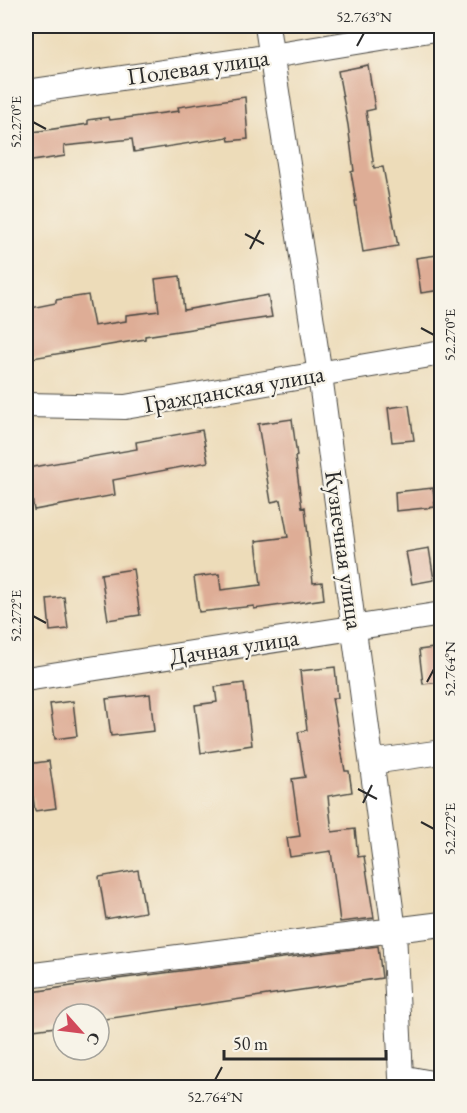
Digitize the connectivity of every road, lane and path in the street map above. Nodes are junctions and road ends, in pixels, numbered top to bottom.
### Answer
1 (267, 26) edge
2 (441, 28) edge
3 (272, 56) junction
4 (26, 92) edge
5 (441, 353) edge
6 (320, 375) junction
7 (26, 405) edge
8 (441, 614) edge
9 (355, 629) junction
10 (26, 679) edge
11 (441, 752) edge
12 (372, 762) junction
13 (441, 924) edge
14 (394, 931) junction
15 (26, 976) edge
16 (395, 1082) edge
17 (441, 1085) edge

1 - 3 street, Кузнечная улица
2 - 3 street, Полевая улица
3 - 4 street, Полевая улица
3 - 6 street, Кузнечная улица
5 - 6 street, Гражданская улица
6 - 7 street, Гражданская улица
6 - 9 street, Кузнечная улица
8 - 9 street, Дачная улица
9 - 10 street, Дачная улица
9 - 12 street, Кузнечная улица
11 - 12 street
12 - 14 street, Кузнечная улица
13 - 14 street
14 - 15 street
14 - 16 street, Кузнечная улица
16 - 17 street

